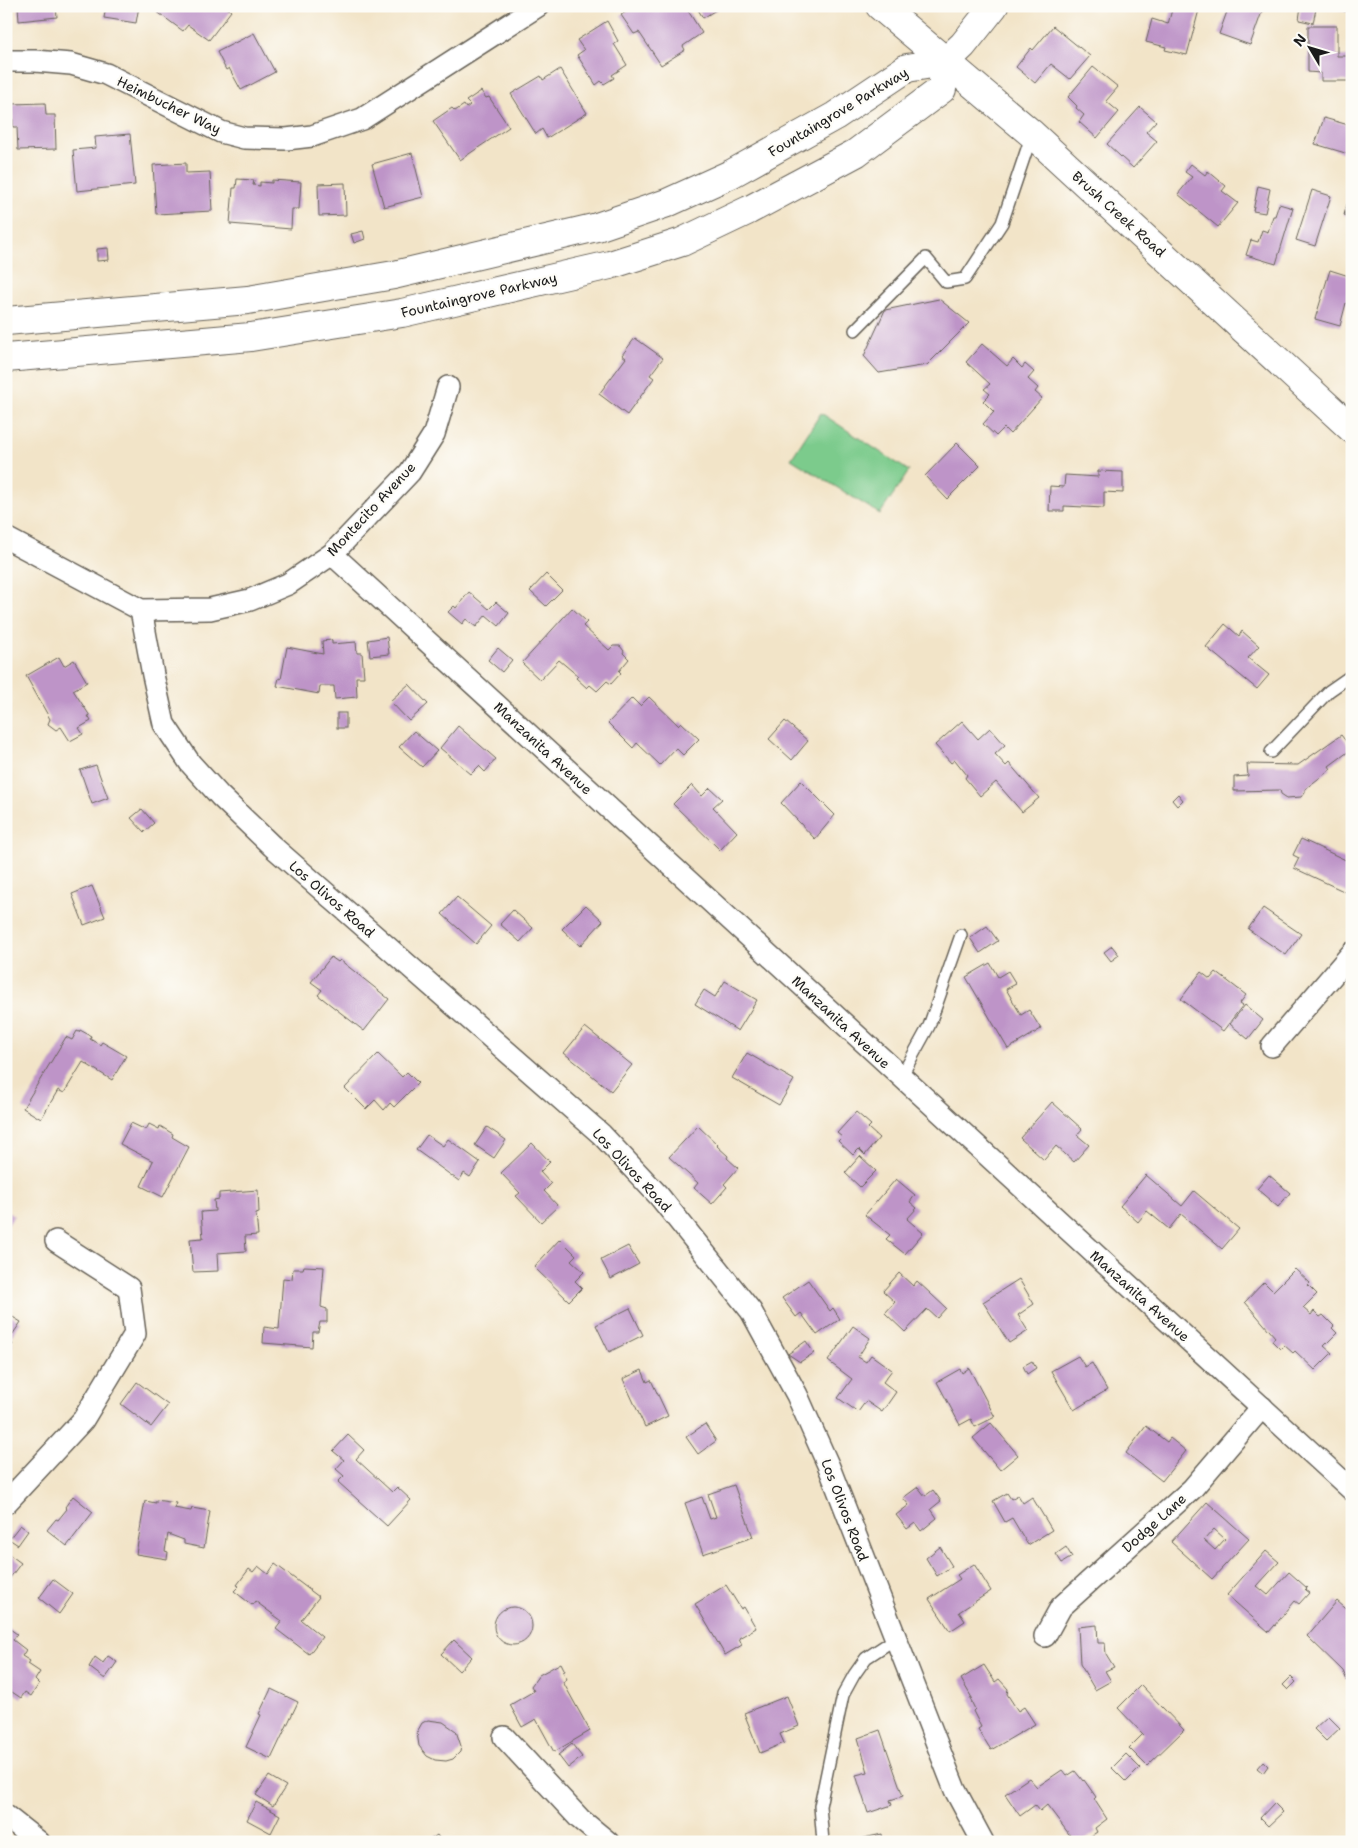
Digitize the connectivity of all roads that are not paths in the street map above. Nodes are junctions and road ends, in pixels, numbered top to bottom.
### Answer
1 (538, 6) edge
2 (880, 6) edge
3 (994, 6) edge
4 (6, 61) edge
5 (945, 62) junction
6 (1032, 134) junction
7 (6, 321) edge
8 (855, 330) dead end
9 (6, 358) edge
10 (448, 387) dead end
11 (1352, 429) edge
12 (6, 538) edge
13 (332, 554) junction
14 (141, 610) junction
15 (1352, 675) edge
16 (1271, 752) dead end
17 (962, 934) dead end
18 (1352, 953) edge
19 (1272, 1046) dead end
20 (901, 1077) junction
21 (56, 1241) dead end
22 (1262, 1407) junction
23 (1352, 1490) edge
24 (6, 1503) edge
25 (1045, 1636) dead end
26 (895, 1638) junction
27 (504, 1737) dead end
28 (6, 1816) edge
29 (39, 1842) edge
30 (608, 1842) edge
31 (823, 1842) edge
32 (983, 1842) edge

1 - 4 street, Heimbucher Way
2 - 5 main road, Brush Creek Road
3 - 5 main road
5 - 6 main road, Brush Creek Road
5 - 7 main road, Fountaingrove Parkway
5 - 9 main road, Fountaingrove Parkway
6 - 8 lane
6 - 11 main road, Brush Creek Road
10 - 13 street, Montecito Avenue
12 - 14 street, Montecito Avenue
13 - 14 street, Montecito Avenue
13 - 20 street, Manzanita Avenue
14 - 26 street, Los Olivos Road
15 - 16 lane
17 - 20 lane
18 - 19 street
20 - 22 street, Manzanita Avenue
21 - 24 street
22 - 23 street, Manzanita Avenue
22 - 25 street, Dodge Lane
26 - 31 lane
26 - 32 street, Los Olivos Road
27 - 30 street
28 - 29 street

